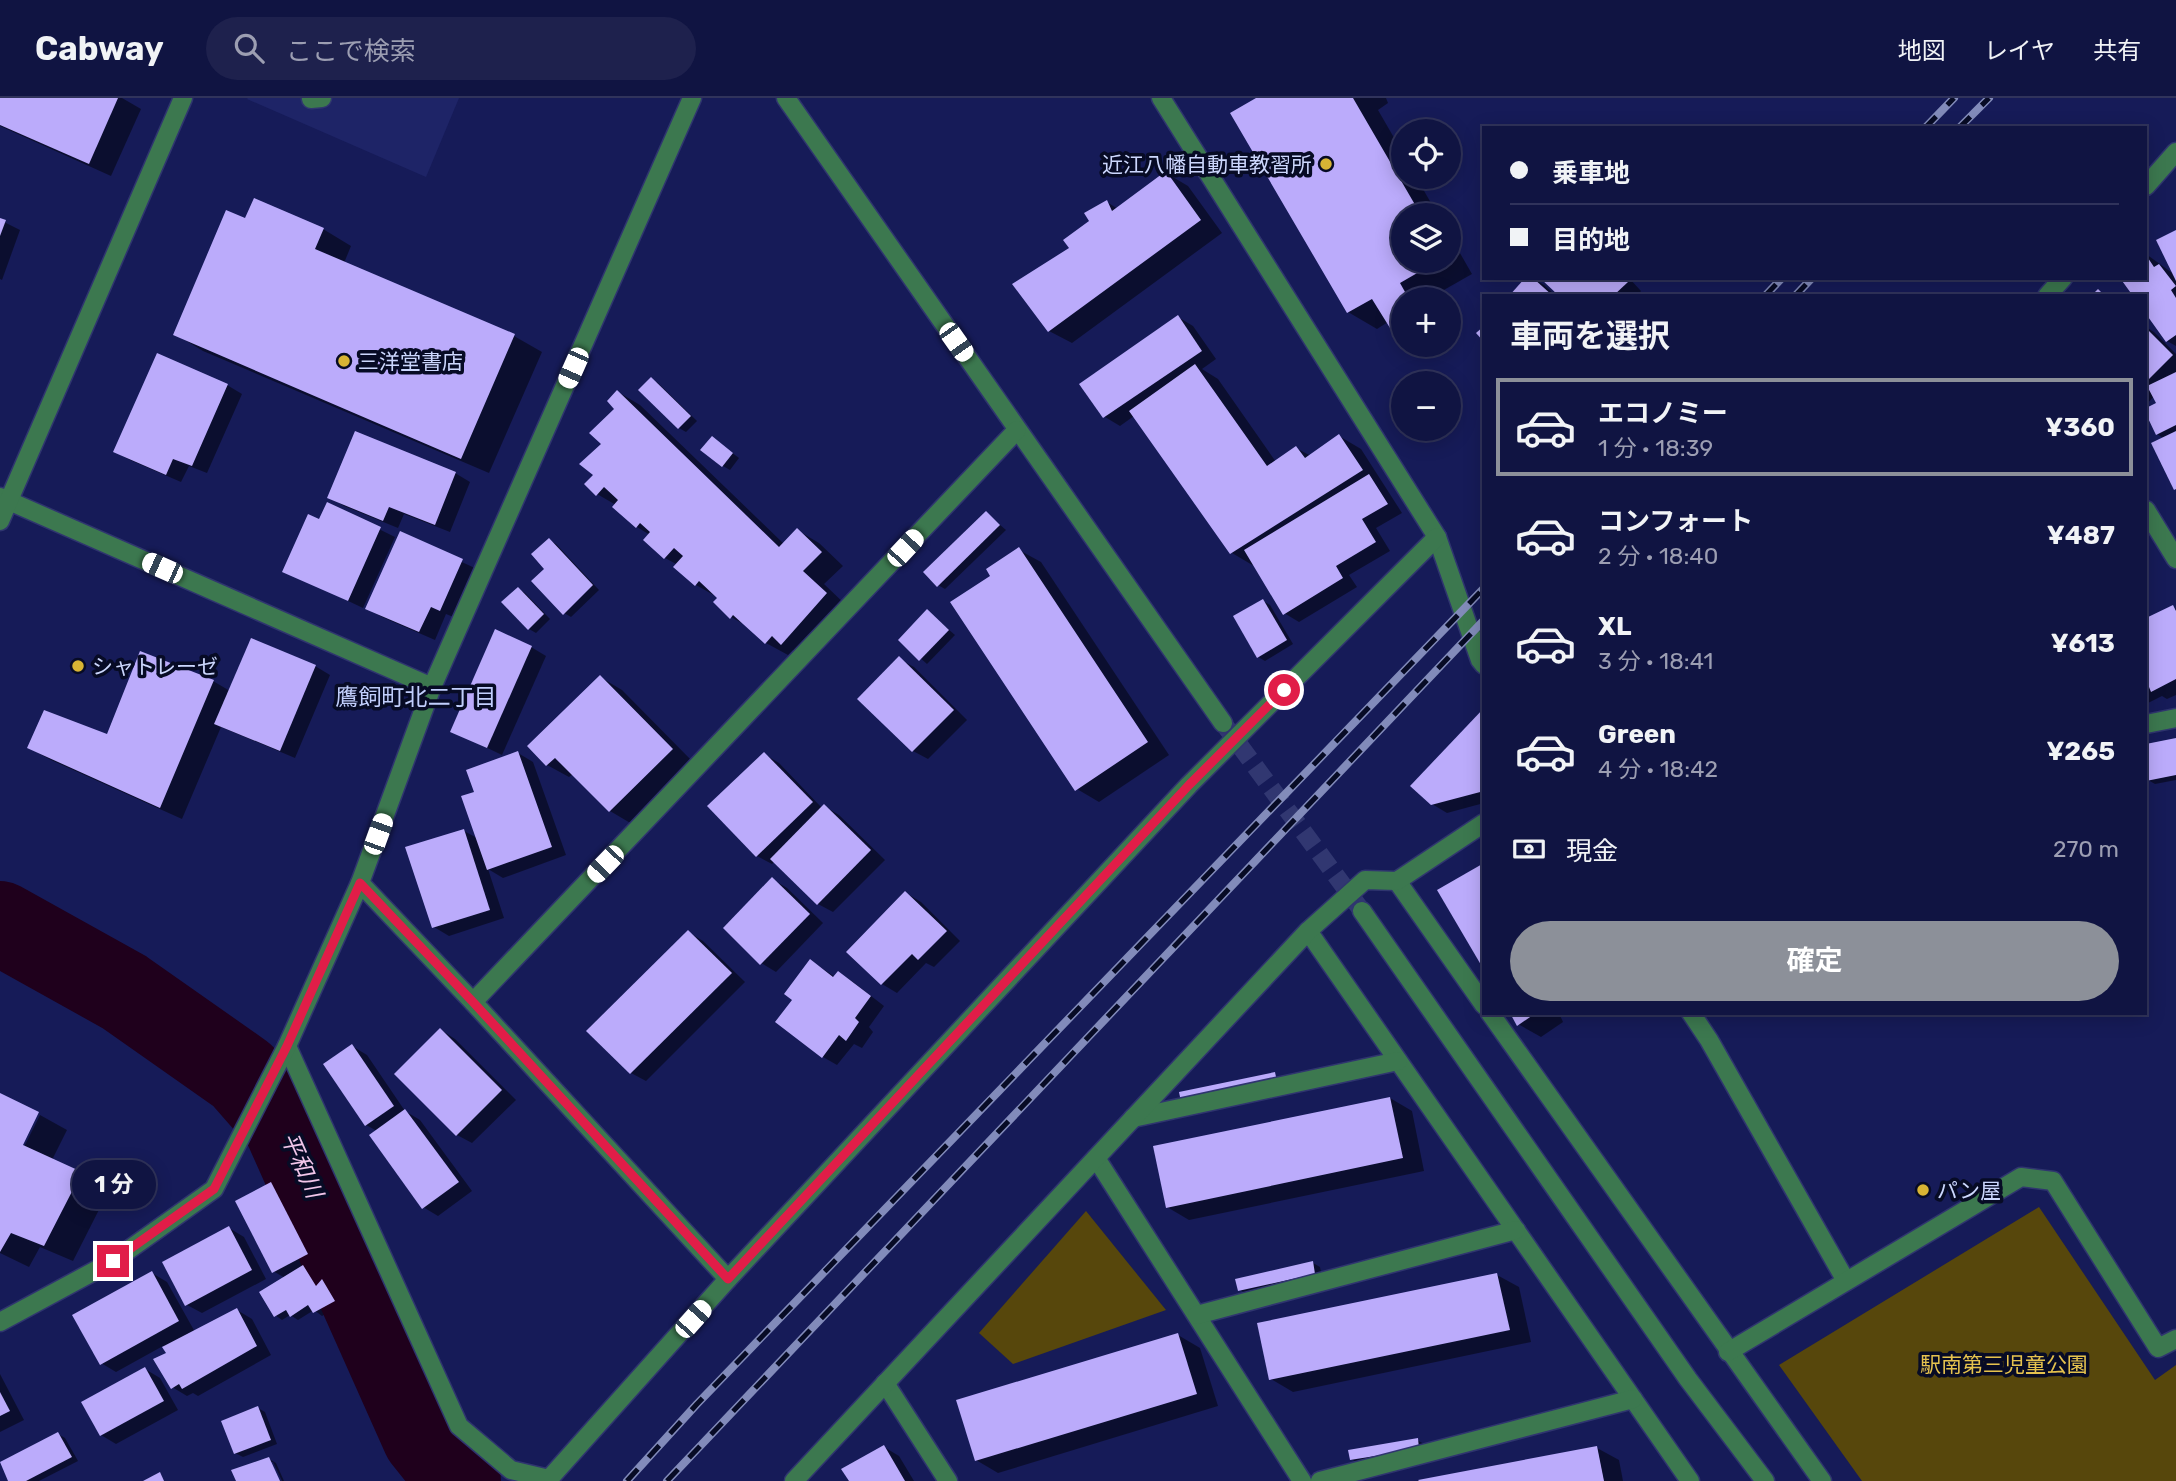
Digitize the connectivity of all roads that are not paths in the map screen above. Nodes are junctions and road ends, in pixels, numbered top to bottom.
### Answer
1 (183, 98) edge
2 (692, 98) edge
3 (786, 98) edge
4 (1161, 98) edge
5 (2176, 152) edge
6 (2147, 185) edge
7 (2061, 280) edge
8 (2049, 294) edge
9 (1017, 430) junction
10 (4, 498) edge
11 (2147, 512) edge
12 (0, 521) edge
13 (1437, 537) junction
14 (2176, 559) edge
15 (1482, 662) edge
16 (432, 687) junction
17 (2176, 718) edge
18 (1223, 723) tunnel mouth
19 (2147, 724) edge
20 (1482, 825) edge
21 (1396, 881) junction
22 (360, 883) junction
23 (1362, 911) tunnel mouth
24 (1308, 931) junction
25 (473, 1002) junction
26 (1482, 1002) edge
27 (1491, 1015) edge
28 (1691, 1015) edge
29 (287, 1046) junction
30 (1398, 1061) junction
31 (1133, 1118) junction
32 (1096, 1158) junction
33 (1516, 1230) junction
34 (728, 1279) junction
35 (1846, 1281) junction
36 (1197, 1315) junction
37 (0, 1322) edge
38 (2176, 1339) edge
39 (1728, 1352) junction
40 (885, 1383) junction
41 (1633, 1399) junction
42 (794, 1481) edge
43 (948, 1481) edge
44 (1302, 1481) edge
45 (1320, 1481) edge
46 (1690, 1481) edge
47 (1765, 1481) edge
48 (1822, 1481) edge

1 - 10 street
2 - 16 street
3 - 9 street
4 - 13 street
5 - 6 street
7 - 8 street
9 - 18 street
9 - 25 street
10 - 12 street
10 - 16 street
11 - 14 street
13 - 15 street
13 - 34 street
16 - 22 street
17 - 19 street
20 - 21 street
21 - 24 street
21 - 26 street
22 - 25 street
22 - 29 street
23 - 47 street
24 - 30 street
24 - 31 street
25 - 34 street
27 - 39 street
28 - 35 street
29 - 34 street
29 - 37 street
30 - 31 street
30 - 33 street
31 - 32 street
32 - 36 street
32 - 40 street
33 - 36 street
33 - 41 street
35 - 38 street
35 - 39 street
36 - 44 street
39 - 48 street
40 - 42 street
40 - 43 street
41 - 45 street
41 - 46 street

